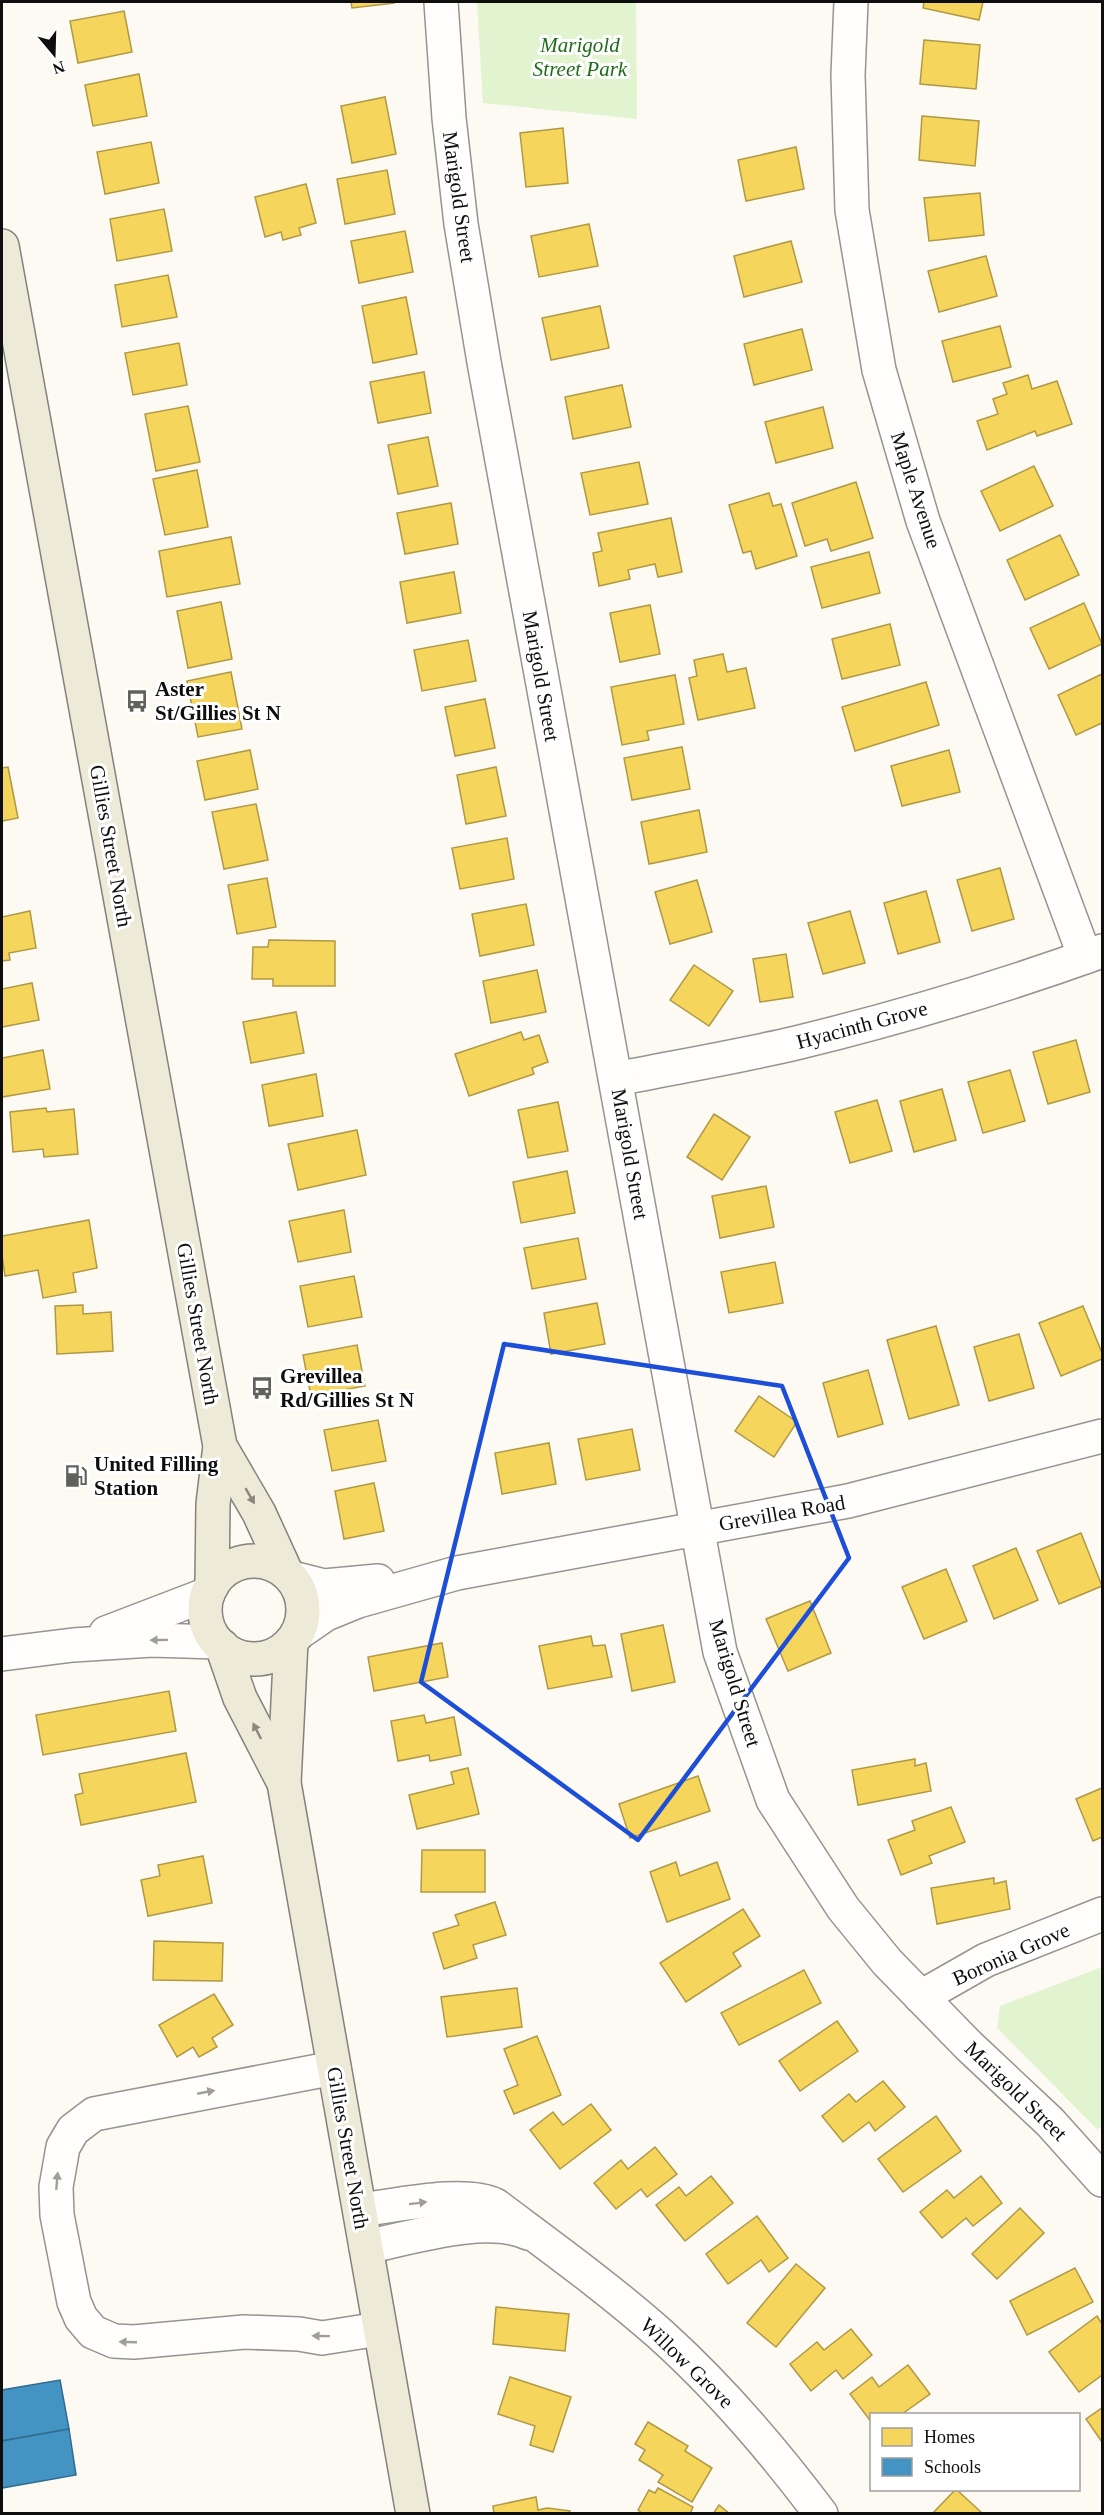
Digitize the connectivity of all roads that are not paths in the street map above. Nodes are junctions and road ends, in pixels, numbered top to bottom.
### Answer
1 (441, 2) edge
2 (851, 2) edge
3 (2, 246) edge
4 (1094, 954) edge
5 (616, 1079) junction
6 (1102, 1436) edge
7 (220, 1446) junction
8 (696, 1528) junction
9 (457, 1573) junction
10 (289, 1575) junction
11 (210, 1590) junction
12 (294, 1638) junction
13 (73, 1644) junction
14 (220, 1644) junction
15 (2, 1654) edge
16 (284, 1783) junction
17 (1102, 1914) edge
18 (921, 1997) junction
19 (334, 2068) junction
20 (1102, 2180) edge
21 (360, 2210) junction
22 (533, 2234) junction
23 (366, 2247) junction
24 (379, 2329) junction
25 (413, 2514) edge
26 (821, 2514) edge

1 - 5 street, Marigold Street
2 - 4 street, Maple Avenue
3 - 7 main road, Gillies Street North
4 - 5 street, Hyacinth Grove
5 - 8 street, Marigold Street
6 - 8 street, Grevillea Road
7 -> 10 main road, Gillies Street North
7 - 11 main road, Gillies Street North
8 - 9 street, Grevillea Road
8 - 18 street, Marigold Street
9 - 10 street, Grevillea Road
9 - 12 street, Grevillea Road
10 - 11 main road
10 - 12 main road, Gillies Street North
11 - 13 street
11 - 14 main road, Gillies Street North
12 - 14 main road
12 - 16 main road, Gillies Street North
14 -> 13 street
13 - 15 street
16 -> 14 main road, Gillies Street North
16 - 19 main road, Gillies Street North
17 - 18 street, Boronia Grove
18 - 20 street, Marigold Street
19 - 21 main road, Gillies Street North
24 -> 19 street
21 -> 22 street, Willow Grove
21 - 23 main road, Gillies Street North
22 - 23 street, Willow Grove
22 - 26 street, Willow Grove
23 - 24 main road, Gillies Street North
24 - 25 main road, Gillies Street North

